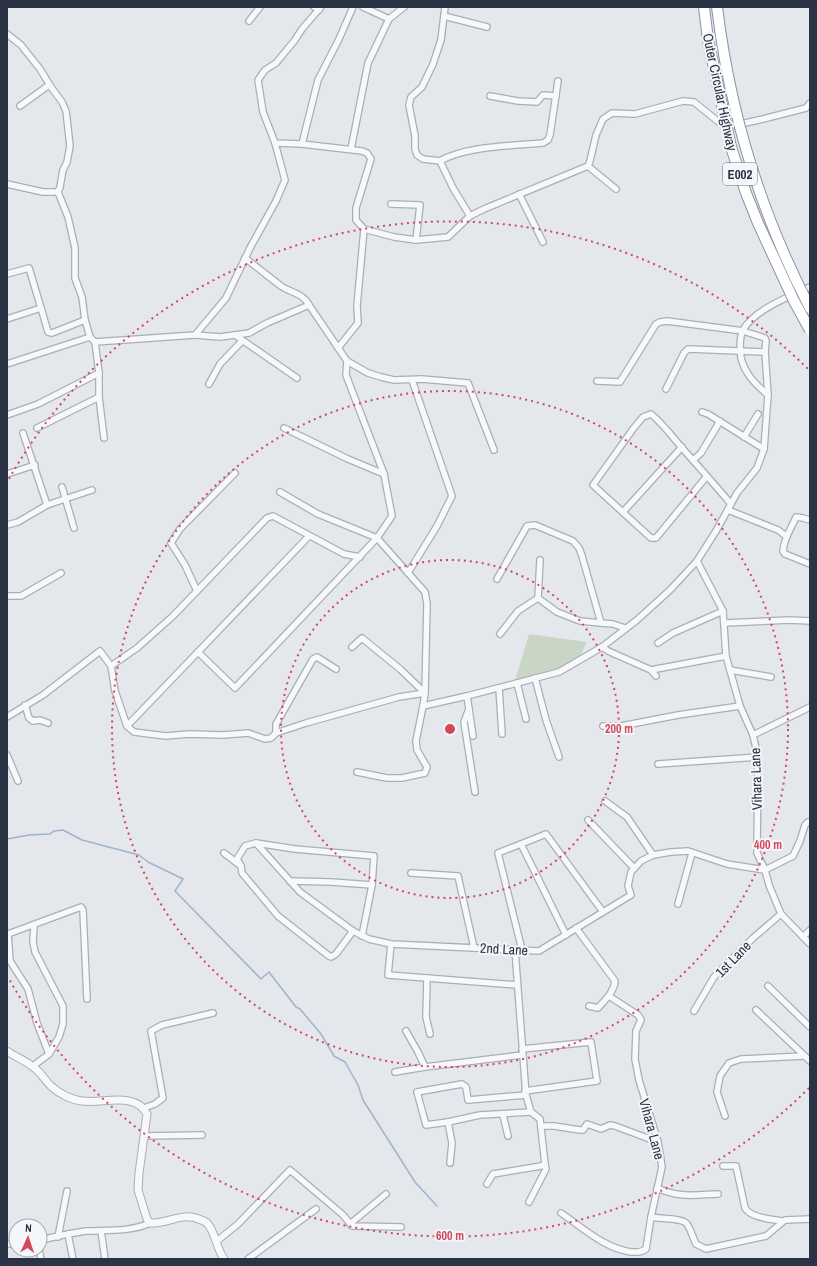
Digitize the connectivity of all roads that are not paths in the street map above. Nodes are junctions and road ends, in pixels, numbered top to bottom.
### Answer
1 (260, 7) edge
2 (353, 7) edge
3 (363, 7) edge
4 (404, 7) edge
5 (445, 7) edge
6 (704, 7) edge
7 (717, 7) edge
8 (318, 8) edge
9 (444, 16) junction
10 (389, 19) junction
11 (250, 21) dead end
12 (487, 27) dead end
13 (7, 34) edge
14 (558, 81) dead end
15 (49, 85) junction
16 (490, 96) dead end
17 (556, 96) junction
18 (810, 103) edge
19 (20, 106) dead end
20 (275, 143) junction
21 (302, 144) junction
22 (350, 149) junction
23 (440, 161) junction
24 (588, 166) junction
25 (7, 184) edge
26 (616, 189) dead end
27 (58, 192) junction
28 (519, 194) junction
29 (391, 204) dead end
30 (470, 216) junction
31 (364, 229) junction
32 (416, 240) junction
33 (543, 242) dead end
34 (246, 258) junction
35 (7, 274) edge
36 (810, 287) edge
37 (310, 305) junction
38 (41, 308) junction
39 (810, 308) edge
40 (7, 319) edge
41 (85, 320) junction
42 (810, 330) edge
43 (743, 331) junction
44 (195, 335) junction
45 (235, 335) junction
46 (90, 337) junction
47 (242, 341) junction
48 (95, 342) junction
49 (338, 348) junction
50 (740, 350) junction
51 (765, 352) junction
52 (347, 360) junction
53 (7, 364) edge
54 (99, 373) junction
55 (297, 378) dead end
56 (412, 380) junction
57 (597, 381) dead end
58 (209, 384) dead end
59 (666, 389) dead end
60 (768, 395) junction
61 (99, 397) junction
62 (702, 412) dead end
63 (758, 414) dead end
64 (7, 415) edge
65 (720, 421) junction
66 (37, 428) dead end
67 (284, 428) dead end
68 (24, 433) dead end
69 (744, 437) junction
70 (104, 438) dead end
71 (682, 447) junction
72 (494, 450) dead end
73 (764, 450) junction
74 (693, 460) junction
75 (35, 465) junction
76 (235, 473) dead end
77 (7, 474) edge
78 (384, 474) junction
79 (707, 476) junction
80 (62, 487) dead end
81 (92, 490) dead end
82 (280, 492) dead end
83 (66, 500) junction
84 (731, 504) junction
85 (47, 505) junction
86 (728, 510) junction
87 (623, 512) junction
88 (810, 520) edge
89 (7, 525) edge
90 (74, 528) dead end
91 (309, 536) junction
92 (786, 536) junction
93 (377, 538) junction
94 (360, 557) junction
95 (540, 560) dead end
96 (697, 561) junction
97 (810, 564) edge
98 (61, 573) dead end
99 (408, 573) junction
100 (497, 579) dead end
101 (197, 590) junction
102 (7, 596) edge
103 (538, 598) junction
104 (723, 611) junction
105 (810, 621) edge
106 (601, 623) junction
107 (724, 623) junction
108 (625, 628) junction
109 (500, 634) dead end
110 (658, 643) dead end
111 (602, 647) junction
112 (352, 648) dead end
113 (198, 652) junction
114 (726, 656) junction
115 (111, 666) junction
116 (336, 669) dead end
117 (651, 670) junction
118 (730, 670) junction
119 (656, 676) dead end
120 (771, 677) dead end
121 (536, 678) junction
122 (517, 683) junction
123 (499, 688) junction
124 (425, 693) junction
125 (467, 696) junction
126 (25, 705) junction
127 (423, 706) junction
128 (740, 706) junction
129 (810, 707) edge
130 (469, 709) junction
131 (7, 717) edge
132 (526, 719) dead end
133 (48, 723) dead end
134 (127, 726) junction
135 (603, 726) dead end
136 (276, 733) junction
137 (502, 734) dead end
138 (753, 735) junction
139 (473, 736) dead end
140 (7, 755) edge
141 (559, 757) dead end
142 (758, 757) junction
143 (658, 764) dead end
144 (358, 772) dead end
145 (18, 781) dead end
146 (475, 792) dead end
147 (605, 801) dead end
148 (588, 820) dead end
149 (810, 822) edge
150 (256, 843) junction
151 (521, 844) junction
152 (224, 853) dead end
153 (692, 853) junction
154 (653, 855) junction
155 (241, 866) junction
156 (634, 868) junction
157 (765, 870) junction
158 (411, 873) dead end
159 (290, 881) junction
160 (372, 885) junction
161 (678, 904) dead end
162 (603, 912) junction
163 (781, 914) junction
164 (34, 925) junction
165 (576, 928) junction
166 (810, 930) edge
167 (353, 931) junction
168 (566, 935) junction
169 (362, 936) junction
170 (803, 937) junction
171 (391, 944) junction
172 (810, 944) edge
173 (474, 948) junction
174 (515, 950) junction
175 (522, 950) junction
176 (427, 978) junction
177 (517, 985) junction
178 (768, 986) dead end
179 (609, 996) junction
180 (87, 999) dead end
181 (589, 1006) dead end
182 (756, 1010) dead end
183 (694, 1011) dead end
184 (213, 1013) dead end
185 (810, 1027) edge
186 (406, 1031) dead end
187 (430, 1034) dead end
188 (7, 1051) edge
189 (522, 1052) junction
190 (49, 1054) junction
191 (804, 1056) junction
192 (810, 1061) edge
193 (33, 1066) junction
194 (425, 1067) junction
195 (395, 1072) dead end
196 (526, 1093) junction
197 (144, 1108) junction
198 (532, 1112) junction
199 (503, 1114) junction
200 (725, 1116) dead end
201 (448, 1122) junction
202 (541, 1126) junction
203 (202, 1135) dead end
204 (144, 1136) junction
205 (508, 1136) dead end
206 (658, 1142) junction
207 (450, 1163) dead end
208 (545, 1164) junction
209 (723, 1166) dead end
210 (487, 1184) dead end
211 (657, 1188) junction
212 (66, 1191) dead end
213 (386, 1194) dead end
214 (718, 1194) dead end
215 (529, 1202) dead end
216 (316, 1209) dead end
217 (560, 1213) dead end
218 (651, 1217) junction
219 (810, 1219) edge
220 (782, 1221) junction
221 (150, 1223) junction
222 (350, 1224) junction
223 (401, 1227) dead end
224 (100, 1230) junction
225 (68, 1234) junction
226 (58, 1237) junction
227 (48, 1239) edge
228 (217, 1241) junction
229 (73, 1259) edge
230 (104, 1259) edge
231 (224, 1259) edge
232 (248, 1259) edge

1 - 11 street
2 - 21 street
3 - 10 street
4 - 10 street
5 - 9 street
6 - 42 highway, Outer Circular Highway / E002, bridge
7 - 39 highway, Outer Circular Highway / E002, bridge
8 - 20 street
9 - 12 street
9 - 23 street
10 - 22 street
13 - 15 street
14 - 17 street
15 - 19 street
15 - 27 street
16 - 17 street
17 - 23 street
18 - 24 street
20 - 21 street
20 - 34 street
21 - 22 street
22 - 31 street
23 - 30 street
24 - 26 street
24 - 28 street
25 - 27 street
27 - 41 street
28 - 30 street
28 - 33 street
29 - 32 street
30 - 32 street
31 - 32 street
31 - 49 street
34 - 37 street
34 - 44 street
35 - 38 street
36 - 43 street
37 - 45 street
37 - 49 street
38 - 40 street
38 - 41 street
41 - 46 street
43 - 50 street
43 - 51 street
43 - 57 street
44 - 45 street
44 - 48 street
45 - 47 street
46 - 48 street
46 - 53 street
47 - 55 street
47 - 58 street
48 - 54 street
49 - 52 street
50 - 51 street
50 - 59 street
50 - 60 street
51 - 60 street
52 - 56 street
52 - 78 street
54 - 61 street
54 - 64 street
56 - 72 street
56 - 99 street
60 - 73 street
61 - 66 street
61 - 70 street
62 - 65 street
63 - 69 street
65 - 69 street
65 - 74 street
67 - 78 street
68 - 75 street
69 - 73 street
71 - 74 street
71 - 87 street
71 - 87 street
73 - 84 street
74 - 79 street
75 - 77 street
75 - 85 street
76 - 101 street
78 - 93 street
79 - 84 street
79 - 87 street
80 - 83 street
81 - 83 street
82 - 93 street
83 - 85 street
83 - 90 street
84 - 86 street
85 - 89 street
86 - 92 street
86 - 96 street
88 - 92 street
91 - 94 street
91 - 101 street
91 - 113 street
92 - 97 street
93 - 94 street
93 - 99 street
94 - 113 street
95 - 103 street
96 - 104 street, Vihara Lane
96 - 108 street
98 - 102 street
99 - 124 street
100 - 106 street
101 - 115 street
103 - 106 street
103 - 109 street
104 - 107 street, Vihara Lane
104 - 110 street
105 - 107 street
106 - 108 street
107 - 114 street, Vihara Lane
108 - 111 street
111 - 117 street
111 - 121 street
112 - 124 street
113 - 134 street
114 - 117 street
114 - 118 street, Vihara Lane
115 - 126 street
115 - 134 street
116 - 136 street
117 - 119 street
118 - 120 street
118 - 128 street, Vihara Lane
121 - 122 street
121 - 141 street
122 - 123 street
122 - 132 street
123 - 125 street
123 - 137 street
124 - 127 street
124 - 136 street
125 - 127 street
125 - 130 street
126 - 131 street
126 - 133 street
127 - 144 street
128 - 135 street
128 - 138 street, Vihara Lane
129 - 138 street
130 - 139 street
130 - 146 street
134 - 136 street
138 - 142 street, Vihara Lane
140 - 145 street
142 - 143 street
142 - 157 street, Vihara Lane
147 - 154 street
148 - 156 street
149 - 157 street
150 - 155 street
150 - 159 street, 2nd Lane
150 - 160 street
151 - 162 street
151 - 168 street
151 - 175 street
152 - 155 street
153 - 154 street
153 - 157 street
153 - 161 street
154 - 156 street
155 - 167 street
156 - 162 street, 2nd Lane
157 - 163 street, Vihara Lane
158 - 173 street
159 - 160 street
159 - 167 street, 2nd Lane
160 - 169 street
162 - 165 street, 2nd Lane
163 - 170 street, Vihara Lane
163 - 183 street, 1st Lane
164 - 180 street
164 - 190 street
164 - 190 street
165 - 168 street, 2nd Lane
165 - 179 street
166 - 170 street
167 - 169 street, 2nd Lane
168 - 175 street, 2nd Lane
169 - 171 street, 2nd Lane
170 - 172 street, Vihara Lane
171 - 173 street, 2nd Lane
171 - 176 street
173 - 174 street, 2nd Lane
174 - 175 street, 2nd Lane
174 - 177 street
176 - 177 street
176 - 187 street
177 - 189 street
178 - 185 street
179 - 181 street
179 - 206 street, Vihara Lane
182 - 191 street
184 - 197 street
186 - 194 street
188 - 193 street
189 - 194 street
189 - 196 street
189 - 196 street
190 - 193 street
191 - 192 street
191 - 200 street
193 - 197 street
194 - 195 street
196 - 198 street
196 - 201 street
197 - 204 street
198 - 199 street
198 - 202 street
199 - 201 street
199 - 205 street
201 - 207 street
202 - 206 street
202 - 208 street
203 - 204 street
204 - 221 street
206 - 211 street, Vihara Lane
208 - 210 street
208 - 215 street
209 - 220 street
211 - 214 street
211 - 218 street, Vihara Lane
212 - 226 street
213 - 222 street
216 - 232 street
217 - 218 street, Vihara Lane
218 - 220 street
219 - 220 street
221 - 224 street
221 - 228 street
222 - 223 street
222 - 228 street
224 - 225 street
224 - 230 street
225 - 226 street
225 - 229 street
226 - 227 street
228 - 231 street

